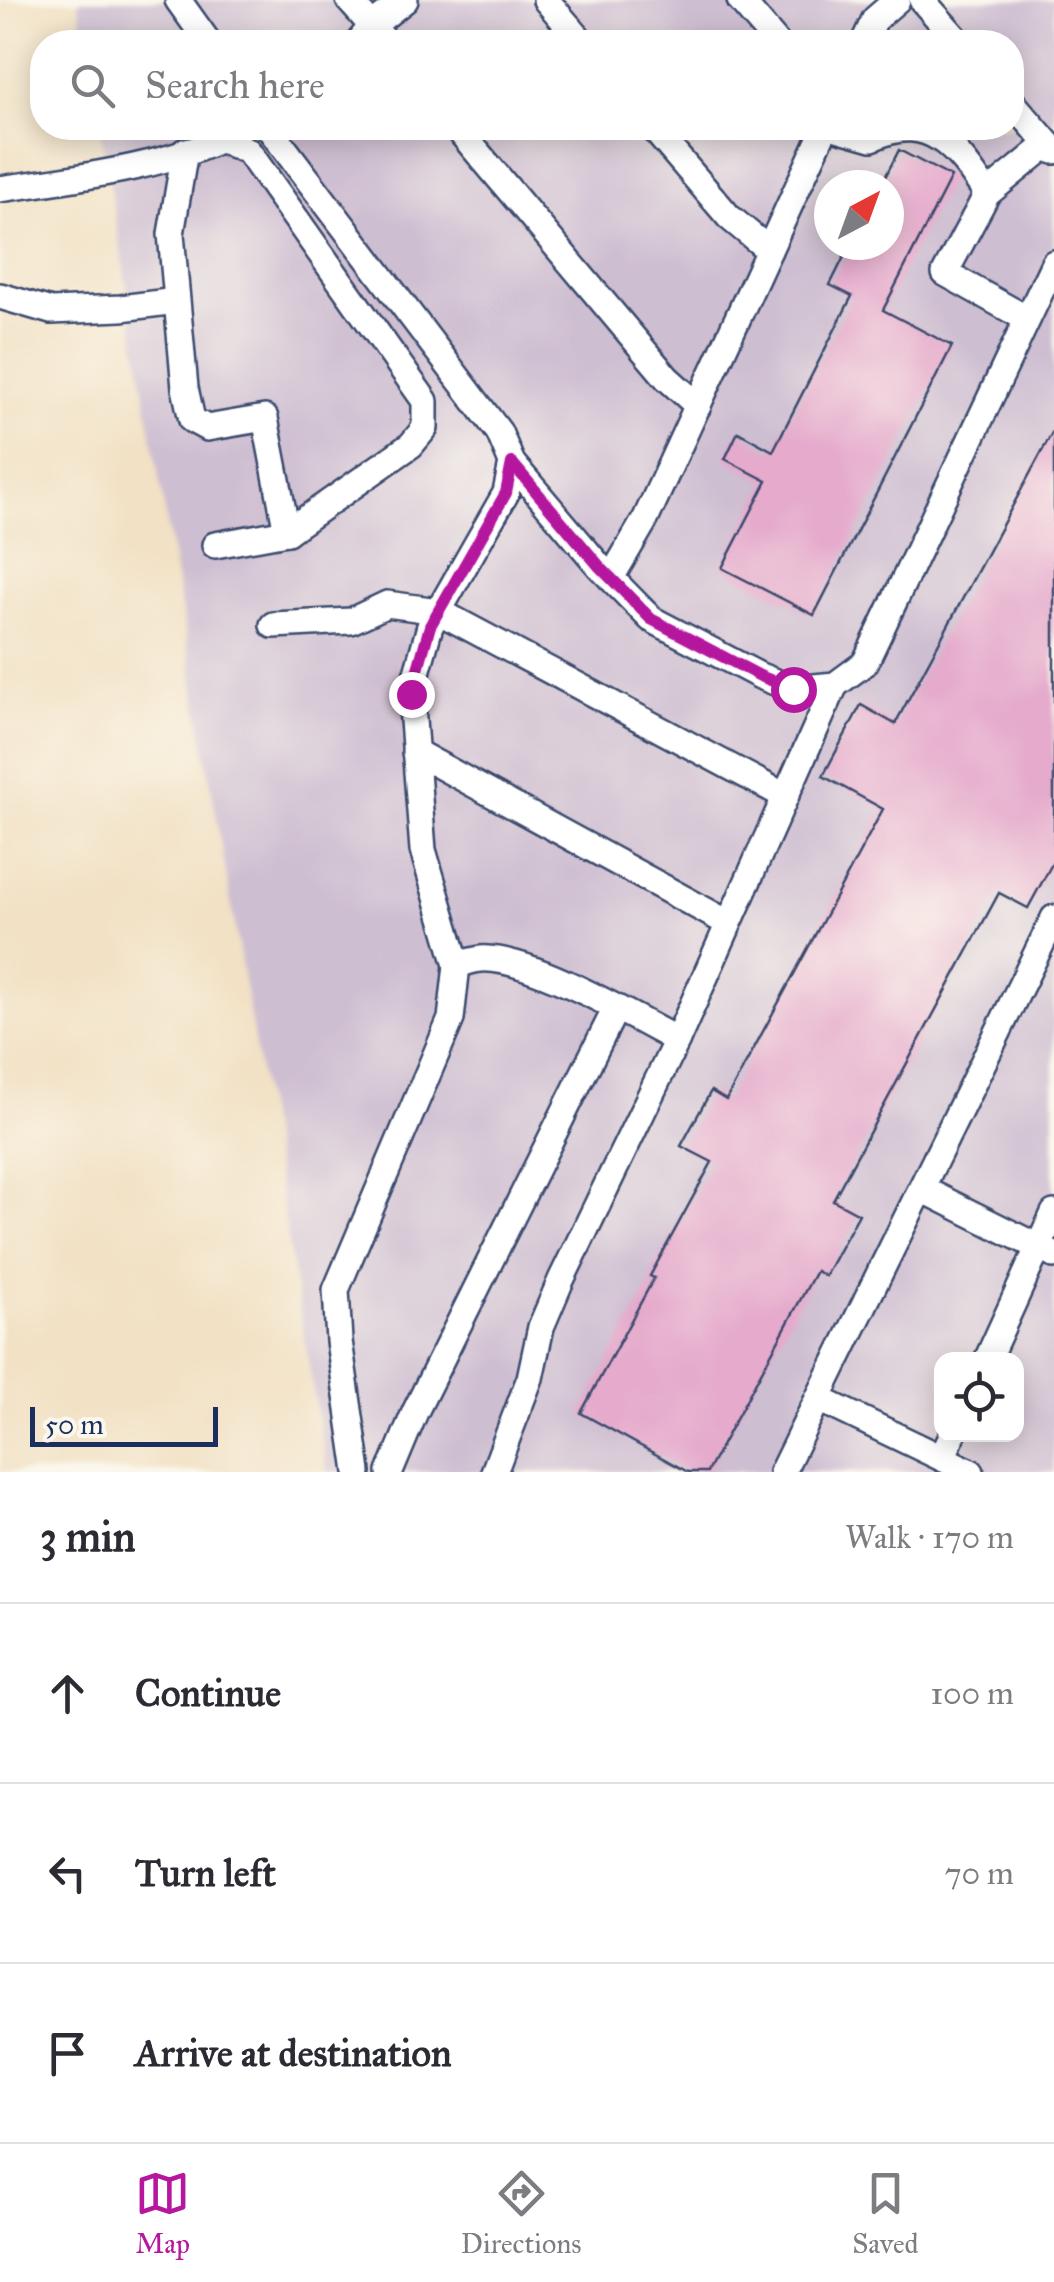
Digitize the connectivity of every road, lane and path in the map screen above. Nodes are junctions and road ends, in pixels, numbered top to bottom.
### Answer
1 (178, 0) edge
2 (349, 0) edge
3 (405, 0) edge
4 (546, 0) edge
5 (740, 0) edge
6 (897, 0) edge
7 (922, 0) edge
8 (199, 30) edge
9 (368, 30) edge
10 (378, 30) edge
11 (572, 30) edge
12 (766, 30) edge
13 (870, 30) edge
14 (948, 30) edge
15 (1024, 116) edge
16 (215, 140) edge
17 (237, 140) edge
18 (279, 140) edge
19 (467, 140) edge
20 (664, 140) edge
21 (819, 140) edge
22 (945, 140) edge
23 (1051, 148) edge
24 (185, 151) junction
25 (0, 189) edge
26 (987, 194) junction
27 (769, 250) junction
28 (1054, 263) edge
29 (0, 296) edge
30 (176, 301) junction
31 (1028, 319) junction
32 (698, 406) junction
33 (512, 463) junction
34 (286, 532) junction
35 (215, 545) dead end
36 (610, 578) junction
37 (438, 610) junction
38 (273, 625) dead end
39 (836, 685) junction
40 (416, 752) junction
41 (785, 796) junction
42 (1054, 918) edge
43 (728, 923) junction
44 (457, 965) junction
45 (616, 1008) junction
46 (677, 1040) junction
47 (922, 1190) junction
48 (1054, 1213) edge
49 (1046, 1251) edge
50 (991, 1352) edge
51 (819, 1399) junction
52 (949, 1442) edge
53 (942, 1458) junction
54 (358, 1472) edge
55 (390, 1472) edge
56 (494, 1472) edge
57 (782, 1472) edge
58 (971, 1472) edge

1 - 8 lane
2 - 9 lane
3 - 10 lane
4 - 11 lane
5 - 12 lane
6 - 13 lane
7 - 14 lane
15 - 23 lane
16 - 24 lane
17 - 34 lane
18 - 33 lane
19 - 32 lane
20 - 27 lane
21 - 27 lane
22 - 26 lane
23 - 26 lane
24 - 25 lane
24 - 30 lane
26 - 31 lane
27 - 32 lane
28 - 31 lane
29 - 30 lane
30 - 34 lane
31 - 39 lane
32 - 36 lane
33 - 36 lane
33 - 37 lane
34 - 35 lane
36 - 39 lane
37 - 38 lane
37 - 40 lane
37 - 41 lane
39 - 41 lane
40 - 43 lane
40 - 44 lane
41 - 43 lane
42 - 47 lane
43 - 46 lane
44 - 45 lane
44 - 54 lane
45 - 46 lane
45 - 55 lane
46 - 56 lane
47 - 49 lane
47 - 51 lane
48 - 49 lane
49 - 50 lane
51 - 53 lane
51 - 57 lane
52 - 53 lane
53 - 58 lane

